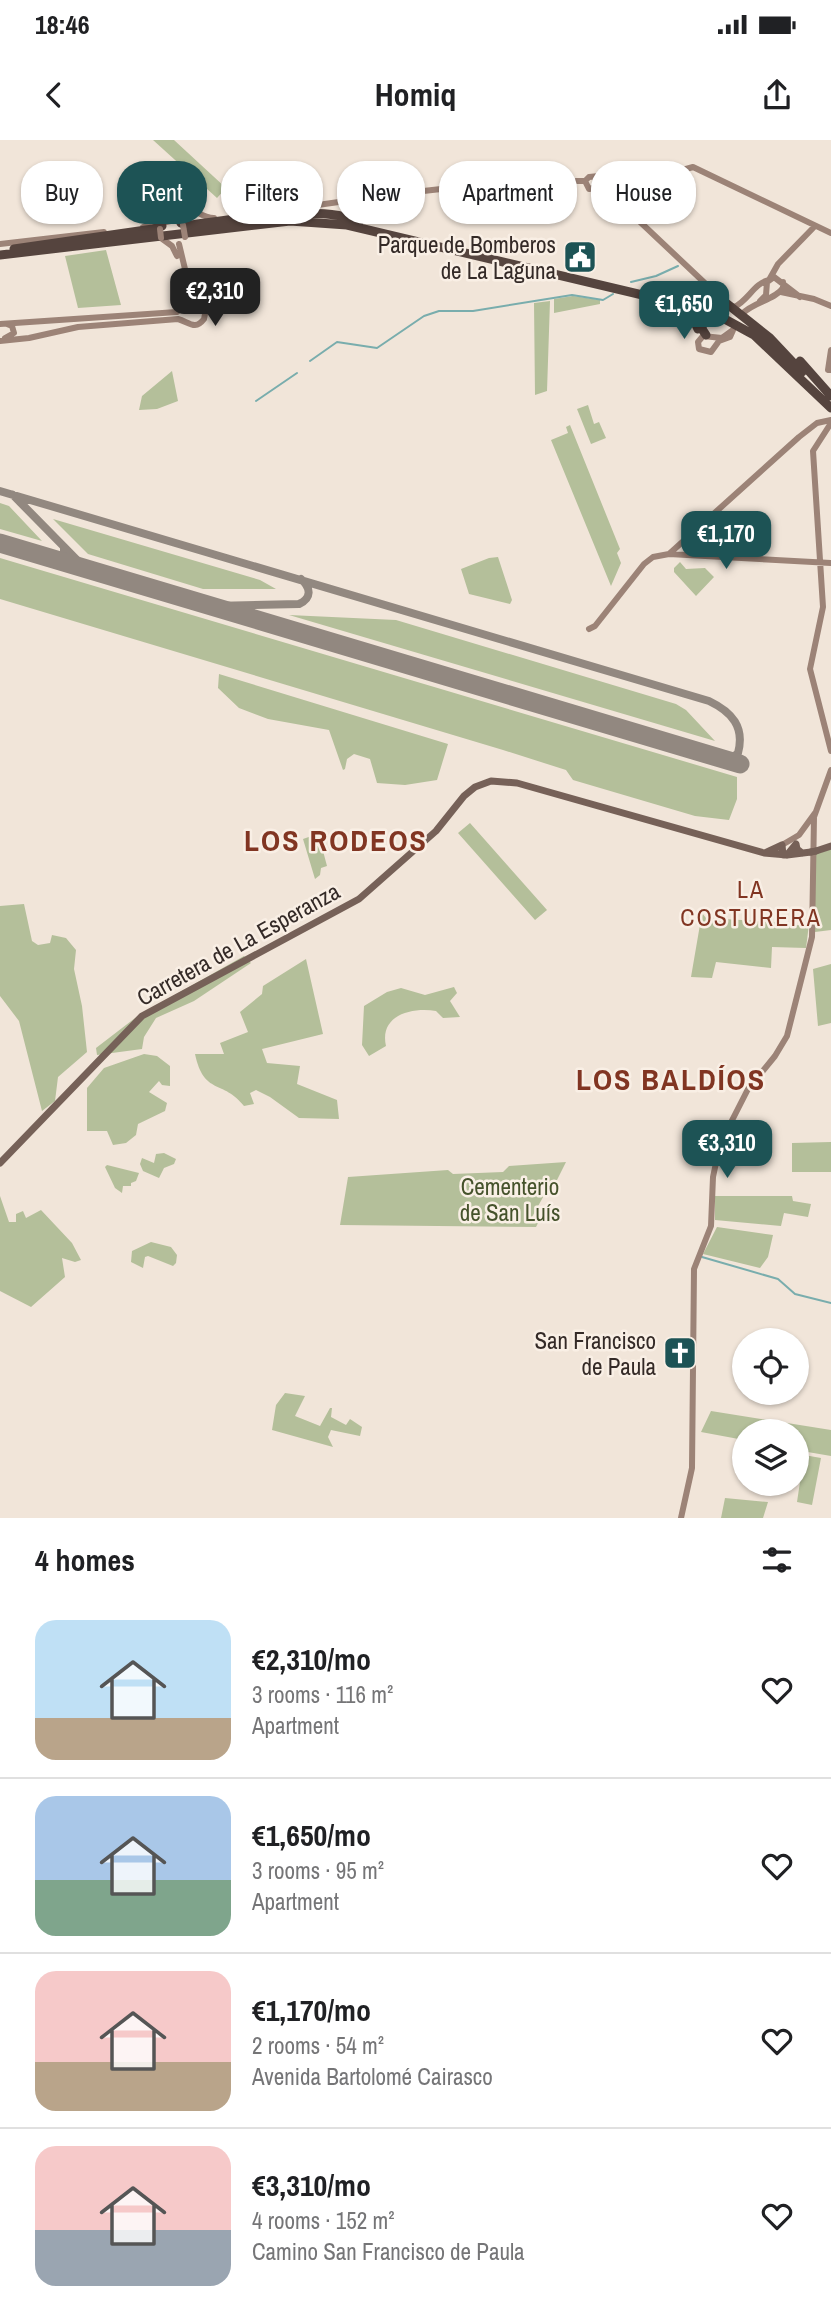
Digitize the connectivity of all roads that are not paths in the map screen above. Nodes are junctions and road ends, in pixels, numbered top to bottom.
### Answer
1 (696, 168) edge
2 (591, 177) edge
3 (585, 181) junction
4 (591, 189) edge
5 (337, 216) edge
6 (207, 217) edge
7 (337, 219) edge
8 (207, 223) edge
9 (149, 224) edge
10 (172, 224) edge
11 (181, 224) edge
12 (367, 224) edge
13 (643, 224) edge
14 (163, 225) junction
15 (815, 226) junction
16 (373, 230) junction
17 (831, 233) edge
18 (174, 241) junction
19 (0, 244) edge
20 (14, 248) junction
21 (0, 250) edge
22 (36, 251) junction
23 (0, 255) edge
24 (788, 255) junction
25 (780, 280) junction
26 (764, 288) junction
27 (781, 292) junction
28 (656, 297) junction
29 (800, 297) junction
30 (197, 300) junction
31 (186, 302) junction
32 (726, 303) junction
33 (743, 303) junction
34 (680, 306) junction
35 (831, 306) edge
36 (181, 310) junction
37 (715, 316) junction
38 (744, 316) junction
39 (183, 320) junction
40 (0, 324) edge
41 (732, 331) dead end
42 (707, 337) junction
43 (0, 340) edge
44 (785, 344) dead end
45 (831, 350) edge
46 (787, 365) junction
47 (829, 370) edge
48 (802, 372) junction
49 (831, 399) edge
50 (831, 408) edge
51 (828, 424) edge
52 (814, 430) junction
53 (817, 443) junction
54 (669, 554) junction
55 (820, 562) junction
56 (831, 563) edge
57 (589, 629) dead end
58 (831, 751) edge
59 (831, 770) edge
60 (816, 812) junction
61 (814, 827) junction
62 (805, 829) junction
63 (814, 837) junction
64 (796, 844) junction
65 (782, 845) junction
66 (831, 846) edge
67 (810, 852) junction
68 (764, 853) junction
69 (785, 855) junction
70 (0, 1163) edge
71 (681, 1518) edge

1 - 15 main road
2 - 3 main road
3 - 4 main road
3 - 6 main road
5 - 8 highway
7 - 20 highway
9 - 19 main road
10 - 14 main road
11 - 18 main road, bridge
12 - 48 highway
13 - 32 main road
14 - 18 main road, bridge
14 - 20 highway
15 - 17 main road
15 - 24 main road
16 - 18 highway
16 - 22 highway
16 - 28 highway
18 - 22 highway
18 - 30 main road
18 - 31 main road
20 - 21 highway
22 - 23 highway
24 - 25 main road
24 - 26 main road
25 - 26 main road
25 - 27 main road
25 - 29 main road
26 - 27 main road
26 - 33 main road
26 - 38 main road
27 - 29 main road
28 - 34 highway
28 - 46 highway
29 - 35 main road
30 - 31 main road
30 - 39 main road
31 - 36 main road
32 - 33 main road
32 - 38 highway
33 - 38 highway
34 - 37 highway
34 - 42 highway
36 - 39 main road
36 - 40 main road
37 - 42 highway
37 - 46 highway
38 - 48 highway
39 - 43 main road
40 - 43 main road
41 - 42 main road
44 - 49 highway
45 - 47 main road
46 - 50 highway
48 - 49 highway
51 - 52 main road
51 - 52 main road
51 - 53 main road
52 - 53 main road
52 - 54 main road
53 - 55 main road
54 - 55 main road
54 - 57 main road
55 - 56 main road
55 - 58 main road
59 - 60 main road
60 - 61 main road
60 - 62 main road
61 - 62 main road
61 - 63 main road
62 - 63 main road
62 - 64 main road
62 - 65 main road
63 - 71 main road
64 - 67 main road
64 - 69 main road
65 - 68 main road
65 - 69 main road
66 - 67 main road, Carretera de La Esperanza
67 - 69 main road, Carretera de La Esperanza
68 - 69 main road, Carretera de La Esperanza
68 - 70 main road, Carretera de La Esperanza

